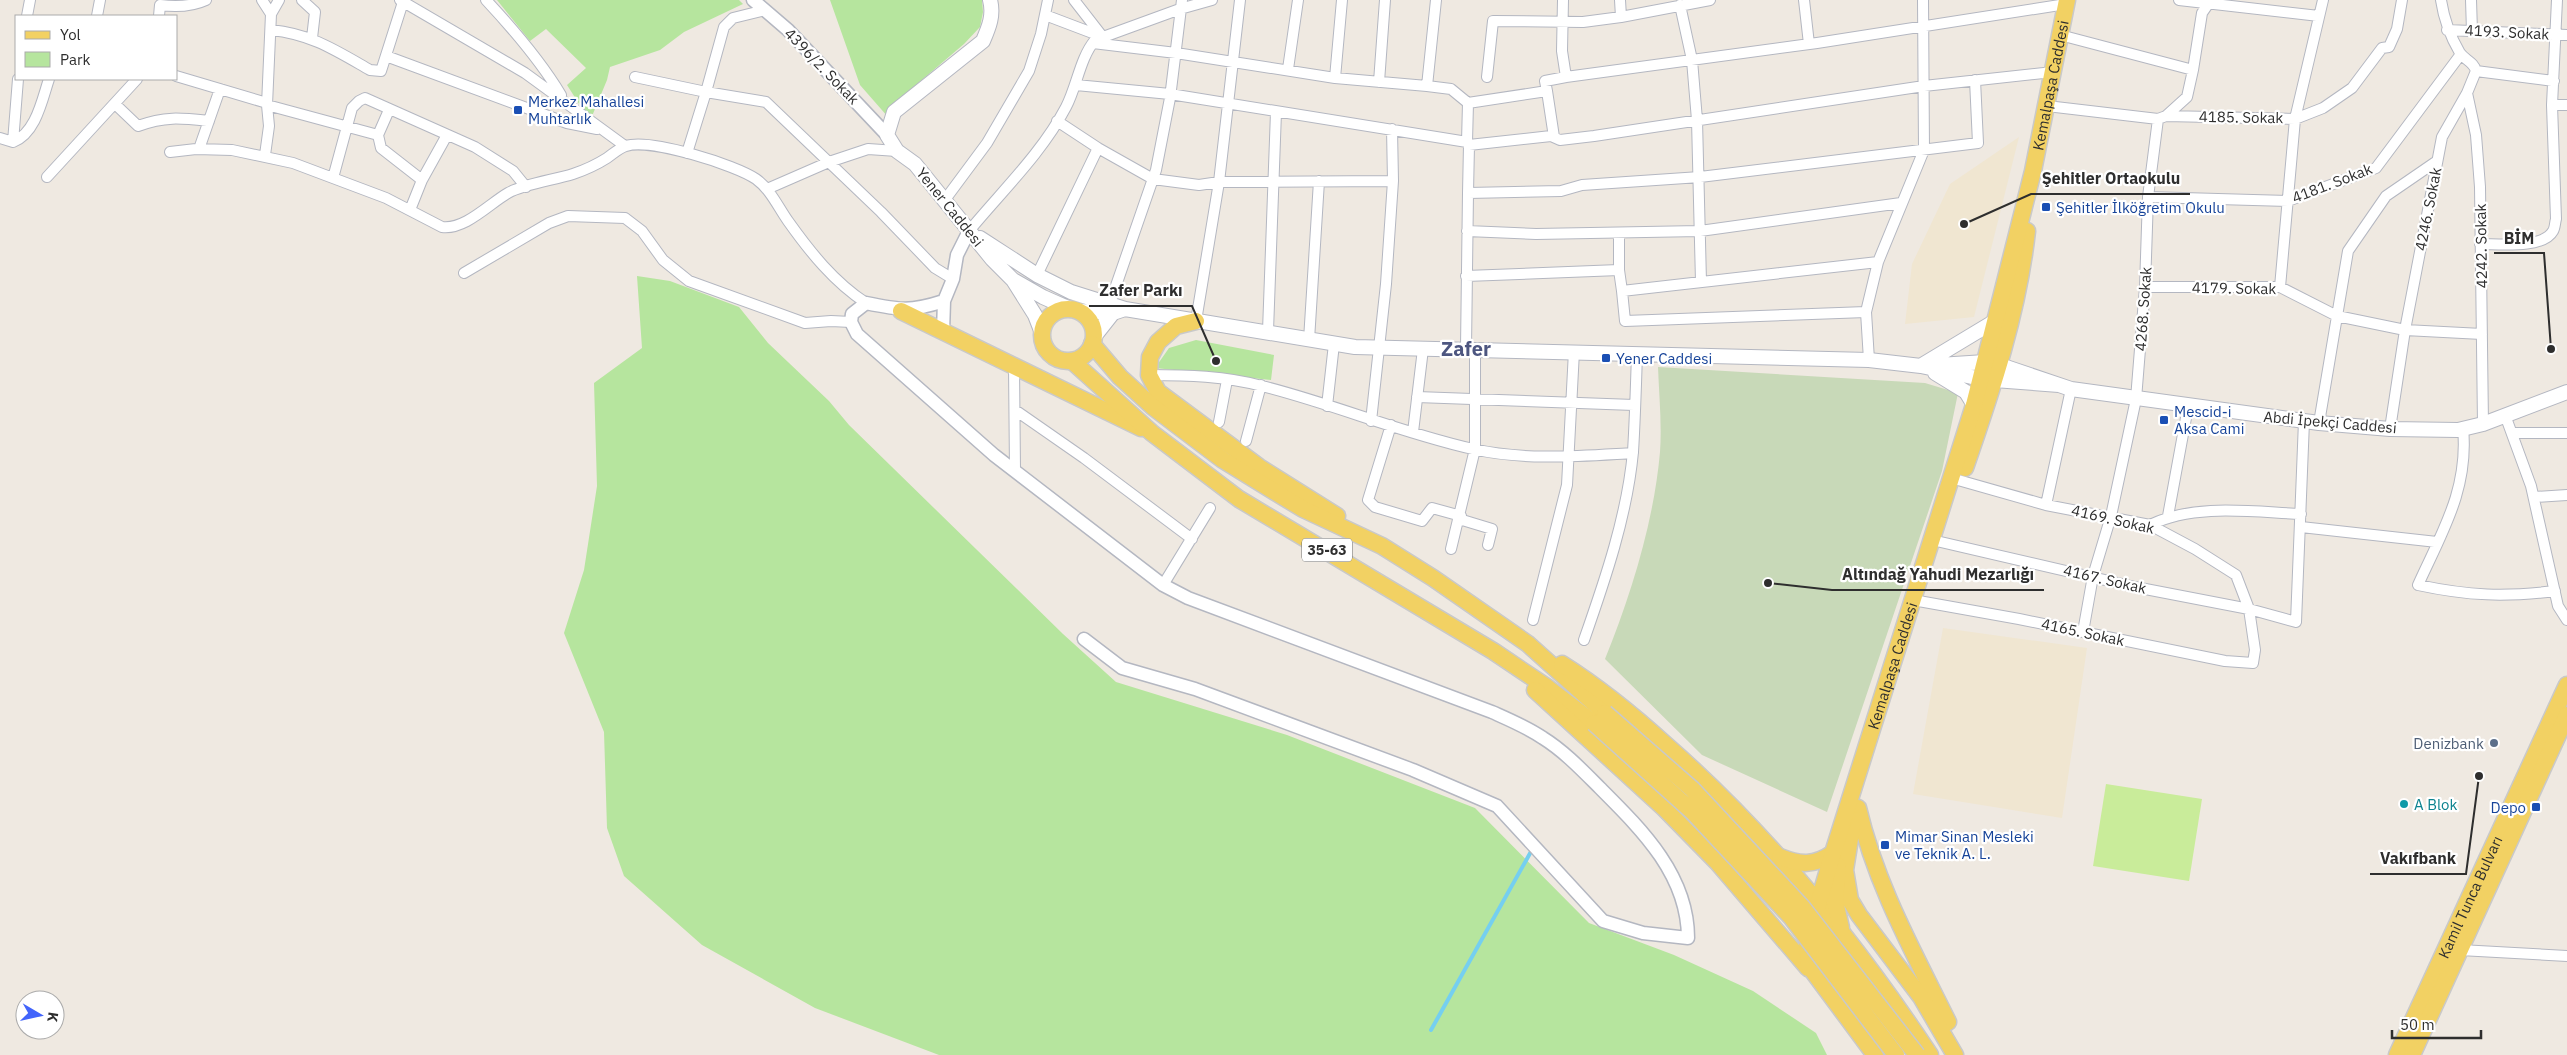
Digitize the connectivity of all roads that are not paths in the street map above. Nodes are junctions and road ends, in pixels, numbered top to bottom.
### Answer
1 (30, 0) edge
2 (100, 0) edge
3 (206, 0) edge
4 (262, 0) edge
5 (279, 0) edge
6 (302, 0) edge
7 (486, 0) edge
8 (753, 0) edge
9 (990, 0) edge
10 (1048, 0) edge
11 (1074, 0) edge
12 (1212, 0) edge
13 (1240, 0) edge
14 (1298, 0) edge
15 (1342, 0) edge
16 (1385, 0) edge
17 (1436, 0) edge
18 (1563, 0) edge
19 (1620, 0) edge
20 (1710, 0) edge
21 (1804, 0) edge
22 (1923, 0) edge
23 (2179, 0) edge
24 (2322, 0) edge
25 (2402, 0) edge
26 (2441, 0) edge
27 (2471, 0) edge
28 (2557, 0) edge
29 (402, 1) edge
30 (1695, 1) edge
31 (2067, 2) edge
32 (2210, 2) edge
33 (1181, 4) edge
34 (1680, 5) junction
35 (765, 10) junction
36 (271, 14) junction
37 (27, 15) edge
38 (97, 15) edge
39 (159, 15) edge
40 (1045, 15) junction
41 (2319, 16) junction
42 (1621, 18) junction
43 (1563, 23) junction
44 (1922, 26) junction
45 (270, 30) junction
46 (2447, 30) junction
47 (2472, 30) junction
48 (2556, 34) junction
49 (2060, 35) junction
50 (2567, 35) edge
51 (1103, 37) junction
52 (312, 38) junction
53 (1093, 42) junction
54 (1809, 44) junction
55 (1176, 53) junction
56 (2461, 54) junction
57 (386, 56) junction
58 (1692, 60) junction
59 (1232, 61) junction
60 (1288, 69) junction
61 (2193, 70) junction
62 (2476, 71) junction
63 (2053, 72) junction
64 (178, 77) edge
65 (635, 77) dead end
66 (1487, 77) dead end
67 (1566, 77) junction
68 (1335, 78) junction
69 (18, 80) edge
70 (49, 80) edge
71 (136, 80) edge
72 (1975, 80) junction
73 (2554, 81) junction
74 (1379, 82) junction
75 (1076, 85) junction
76 (1428, 86) junction
77 (1924, 86) junction
78 (220, 89) junction
79 (1547, 91) junction
80 (706, 92) junction
81 (2467, 93) junction
82 (1170, 94) junction
83 (564, 101) junction
84 (1468, 103) junction
85 (115, 104) junction
86 (267, 104) junction
87 (1226, 104) junction
88 (2552, 104) junction
89 (2567, 105) edge
90 (2047, 106) junction
91 (388, 110) junction
92 (1276, 112) junction
93 (2162, 117) junction
94 (2295, 118) junction
95 (1697, 120) junction
96 (210, 121) junction
97 (1058, 121) junction
98 (348, 126) junction
99 (600, 129) junction
100 (1392, 129) junction
101 (378, 135) junction
102 (447, 135) junction
103 (887, 135) junction
104 (1554, 137) junction
105 (0, 138) edge
106 (13, 142) junction
107 (1468, 143) junction
108 (625, 146) junction
109 (1098, 148) junction
110 (200, 149) junction
111 (1924, 150) junction
112 (897, 151) junction
113 (170, 152) dead end
114 (687, 153) junction
115 (265, 155) junction
116 (2437, 161) junction
117 (829, 162) junction
118 (2033, 171) junction
119 (47, 177) dead end
120 (1700, 177) junction
121 (333, 178) junction
122 (1153, 179) junction
123 (422, 180) junction
124 (1319, 181) junction
125 (1393, 181) junction
126 (1219, 182) junction
127 (1273, 182) junction
128 (526, 187) junction
129 (767, 189) junction
130 (1468, 193) junction
131 (2148, 197) junction
132 (944, 201) junction
133 (2288, 201) junction
134 (1902, 203) junction
135 (410, 210) junction
136 (2567, 223) edge
137 (2555, 224) junction
138 (968, 231) junction
139 (1467, 231) junction
140 (1700, 231) junction
141 (1619, 233) junction
142 (2480, 244) junction
143 (1878, 262) junction
144 (1619, 270) junction
145 (464, 273) dead end
146 (1037, 275) junction
147 (1466, 276) junction
148 (953, 279) junction
149 (1013, 280) junction
150 (1701, 282) junction
151 (2145, 287) junction
152 (2280, 287) junction
153 (1622, 291) junction
154 (944, 302) junction
155 (866, 303) junction
156 (1116, 308) junction
157 (901, 310) junction
158 (1074, 310) junction
159 (1866, 312) junction
160 (2337, 316) junction
161 (1196, 321) junction
162 (1995, 321) junction
163 (851, 322) junction
164 (2405, 330) junction
165 (1268, 331) junction
166 (943, 332) junction
167 (1042, 333) junction
168 (2482, 334) junction
169 (1093, 340) junction
170 (1309, 340) junction
171 (1334, 344) junction
172 (1378, 346) junction
173 (1423, 349) junction
174 (1471, 349) junction
175 (1574, 351) junction
176 (1637, 353) junction
177 (1869, 360) junction
178 (1072, 361) junction
179 (1014, 366) junction
180 (1921, 366) junction
181 (1990, 372) junction
182 (1149, 375) junction
183 (1227, 380) junction
184 (2022, 382) joint
185 (1260, 385) junction
186 (2065, 387) junction
187 (2567, 392) edge
188 (1417, 396) junction
189 (1474, 399) junction
190 (2136, 399) junction
191 (1570, 404) junction
192 (1634, 405) junction
193 (1974, 405) junction
194 (1327, 406) junction
195 (2188, 407) junction
196 (1014, 410) junction
197 (2505, 415) junction
198 (1371, 421) junction
199 (2304, 421) junction
200 (1219, 422) dead end
201 (2319, 423) junction
202 (2483, 424) junction
203 (1391, 425) junction
204 (2463, 428) junction
205 (2390, 429) junction
206 (1413, 432) junction
207 (1152, 433) junction
208 (2512, 433) junction
209 (2567, 433) edge
210 (1246, 441) dead end
211 (1474, 450) junction
212 (1633, 453) junction
213 (1569, 456) junction
214 (1015, 471) junction
215 (1956, 479) junction
216 (2567, 495) edge
217 (2534, 497) junction
218 (2046, 505) junction
219 (1210, 508) dead end
220 (2301, 514) junction
221 (2112, 516) junction
222 (2168, 516) junction
223 (1460, 518) junction
224 (2150, 525) junction
225 (2301, 527) junction
226 (1192, 539) junction
227 (1936, 541) junction
228 (2437, 542) junction
229 (1488, 545) dead end
230 (1382, 546) junction
231 (1451, 549) dead end
232 (2093, 576) junction
233 (1163, 585) junction
234 (2555, 591) junction
235 (1917, 601) junction
236 (2250, 609) junction
237 (1533, 620) dead end
238 (2567, 620) edge
239 (2083, 632) junction
240 (1084, 639) dead end
241 (1584, 640) dead end
242 (1528, 644) junction
243 (1492, 651) junction
244 (2253, 663) joint
245 (2567, 685) edge
246 (2567, 715) edge
247 (1599, 718) junction
248 (1855, 812) junction
249 (1833, 853) junction
250 (1780, 857) junction
251 (1818, 902) junction
252 (1848, 941) junction
253 (2460, 950) junction
254 (2567, 956) edge
255 (1813, 973) junction
256 (1915, 1032) junction
257 (1875, 1055) edge
258 (1896, 1055) edge
259 (1917, 1055) edge
260 (1930, 1055) edge
261 (1955, 1055) edge
262 (1964, 1055) edge
263 (2397, 1055) edge
264 (2412, 1055) edge

1 - 37 street
2 - 38 street
3 - 39 street
4 - 36 street
5 - 36 street
6 - 52 street
7 - 83 street
8 - 35 street, 4396/2. Sokak
9 - 103 main road
10 - 40 street
11 - 51 street
12 - 33 street
13 - 59 street
14 - 60 street
15 - 68 street
16 - 74 street
17 - 76 street
18 - 43 street
19 - 42 street
20 - 30 street
21 - 54 street
22 - 44 street
23 - 32 street
24 - 41 street
25 - 94 street, 4185. Sokak
26 - 46 street
27 - 47 street
28 - 48 street
29 - 57 street
29 - 83 street
30 - 34 street
31 - 44 street
31 - 49 main road, Kemalpaşa Caddesi
32 - 41 street
32 - 61 street
33 - 51 street
33 - 55 street
34 - 42 street
34 - 58 street
35 - 80 street
35 - 103 street, 4396/2. Sokak
36 - 45 street
40 - 51 street
40 - 132 street
41 - 94 street
42 - 43 street
43 - 66 street
43 - 67 street
44 - 54 street
44 - 77 street
45 - 52 street
45 - 86 street
46 - 47 street, 4193. Sokak
46 - 56 street
47 - 48 street, 4193. Sokak
48 - 50 street, 4193. Sokak
48 - 73 street
49 - 61 street
49 - 63 main road, Kemalpaşa Caddesi
51 - 53 street
52 - 57 street
53 - 55 street
53 - 75 street
54 - 58 street
55 - 59 street
55 - 82 street
56 - 62 street
56 - 133 street, 4181. Sokak
57 - 99 street
58 - 67 street
58 - 95 street
59 - 60 street
59 - 87 street
60 - 68 street
61 - 93 street
62 - 73 street
62 - 81 street
63 - 72 street
63 - 90 main road, Kemalpaşa Caddesi
64 - 78 street
65 - 80 street
67 - 79 street
68 - 74 street
69 - 106 street
70 - 106 street
71 - 85 street
72 - 77 street
72 - 111 street
73 - 88 street
74 - 76 street
75 - 82 street
75 - 97 street
76 - 84 street
77 - 95 street
77 - 111 street
78 - 86 street
78 - 96 street
79 - 84 street
79 - 104 street
80 - 114 street
80 - 117 street
81 - 116 street, 4246. Sokak
81 - 142 street, 4242. Sokak
82 - 87 street
82 - 122 street
83 - 99 street
84 - 107 street
85 - 96 street
85 - 119 street
86 - 98 street
86 - 115 street
87 - 92 street
87 - 126 street
88 - 89 street
88 - 137 street
90 - 93 street, 4185. Sokak
90 - 118 main road, Kemalpaşa Caddesi
91 - 98 street
91 - 101 street
91 - 102 street
92 - 100 street
92 - 127 street
93 - 94 street, 4185. Sokak
93 - 131 street, 4268. Sokak
94 - 133 street
95 - 104 street
95 - 120 street
96 - 110 street
97 - 109 street
97 - 138 street
98 - 101 street
98 - 121 street
99 - 108 street
100 - 107 street
100 - 125 street
101 - 123 street
102 - 123 street
102 - 128 street
103 - 112 main road, Yener Caddesi
104 - 107 street
105 - 106 street
107 - 130 street
108 - 114 street
108 - 128 street
109 - 122 street
109 - 146 street
110 - 113 street
110 - 115 street
111 - 120 street
111 - 134 street
112 - 117 street
112 - 132 main road, Yener Caddesi
114 - 129 street
115 - 121 street
116 - 160 street
116 - 164 street, 4246. Sokak
117 - 129 street
117 - 148 street
118 - 162 main road, Kemalpaşa Caddesi
118 - 181 main road, Kemalpaşa Caddesi
120 - 130 street
120 - 140 street
121 - 135 street
122 - 126 street
122 - 156 street
123 - 135 street
124 - 125 street
124 - 127 street
124 - 170 street
125 - 172 street
126 - 127 street
126 - 161 street
127 - 165 street
128 - 135 street
129 - 155 street
130 - 139 street
131 - 133 street, 4181. Sokak
131 - 151 street, 4268. Sokak
132 - 138 main road, Yener Caddesi
133 - 152 street
134 - 140 street
134 - 143 street
136 - 137 street
137 - 142 street
138 - 146 main road
138 - 148 street
138 - 149 main road, Yener Caddesi
139 - 141 street
139 - 147 street
140 - 141 street
140 - 150 street
141 - 144 street
142 - 168 street, 4242. Sokak
143 - 150 street
143 - 159 street
144 - 147 street
144 - 153 street
145 - 163 street
146 - 156 main road
147 - 174 street
148 - 154 street
149 - 158 main road, Yener Caddesi
149 - 167 main road, Yener Caddesi
150 - 153 street
151 - 152 street, 4179. Sokak
151 - 190 street, 4268. Sokak
152 - 160 street, 4179. Sokak
153 - 159 street
154 - 157 street
154 - 166 street
155 - 157 street
155 - 163 street
156 - 158 main road, Yener Caddesi
156 - 161 main road, Yener Caddesi
156 - 169 main road
157 - 166 main road
158 - 167 main road
158 - 169 main road
159 - 177 street
160 - 164 street, 4179. Sokak
160 - 201 street
161 - 165 main road, Yener Caddesi
161 - 182 main road
162 - 180 main road
162 - 181 main road, Kemalpaşa Caddesi
163 - 214 street
164 - 168 street
164 - 205 street, 4246. Sokak
165 - 170 main road, Yener Caddesi
166 - 179 main road
167 - 178 main road
168 - 202 street, 4242. Sokak
169 - 178 main road
169 - 230 main road, 35-63
170 - 171 main road, Yener Caddesi
171 - 172 main road, Yener Caddesi
171 - 194 street
172 - 173 main road, Yener Caddesi
172 - 198 street
173 - 174 main road, Yener Caddesi
173 - 188 street
174 - 175 main road, Yener Caddesi
174 - 189 street
175 - 176 main road, Yener Caddesi
175 - 191 street
176 - 177 main road, Yener Caddesi
176 - 192 street
177 - 180 main road, Yener Caddesi
178 - 207 main road, 35-63
179 - 196 street
179 - 207 main road
180 - 181 main road, Yener Caddesi
180 - 193 main road, Yener Caddesi
181 - 184 main road, Yener Caddesi
181 - 186 main road, Abdi İpekçi Caddesi
181 - 193 main road, Kemalpaşa Caddesi
181 - 215 main road
182 - 183 street
182 - 230 main road
183 - 185 street
183 - 200 street
184 - 186 main road, Abdi İpekçi Caddesi
185 - 194 street
185 - 210 street
186 - 190 main road, Abdi İpekçi Caddesi
186 - 218 street
187 - 197 main road, Abdi İpekçi Caddesi
188 - 189 street
188 - 206 street
189 - 191 street
189 - 211 street
190 - 195 main road, Abdi İpekçi Caddesi
190 - 221 street, 4268. Sokak
191 - 192 street
191 - 213 street
192 - 212 street
193 - 215 main road, Kemalpaşa Caddesi
194 - 198 street
195 - 199 main road, Abdi İpekçi Caddesi
195 - 222 street
196 - 214 street
196 - 226 street
197 - 202 main road, Abdi İpekçi Caddesi
197 - 208 street
198 - 203 street
199 - 201 main road, Abdi İpekçi Caddesi
199 - 220 street
201 - 205 main road, Abdi İpekçi Caddesi
202 - 204 main road, Abdi İpekçi Caddesi
203 - 206 street
203 - 223 street
204 - 205 main road, Abdi İpekçi Caddesi
204 - 228 street
206 - 211 street
207 - 243 main road, 35-63
208 - 209 street
208 - 217 street
211 - 213 street
211 - 223 street
212 - 213 street
212 - 241 street
213 - 237 street
214 - 233 street
215 - 218 street, 4169. Sokak
215 - 227 main road, Kemalpaşa Caddesi
216 - 217 street
217 - 234 street
218 - 221 street, 4169. Sokak
219 - 226 street
220 - 222 street
220 - 225 street
221 - 224 street, 4169. Sokak
221 - 232 street, 4268. Sokak
222 - 224 street
223 - 229 street
223 - 231 street
224 - 236 street, 4169. Sokak
225 - 228 street
225 - 236 street, 4167. Sokak
226 - 233 street
227 - 232 street, 4167. Sokak
227 - 235 main road, Kemalpaşa Caddesi
228 - 234 street
230 - 242 main road, 35-63
232 - 236 street, 4167. Sokak
232 - 239 street, 4268. Sokak
233 - 240 street
234 - 238 street
235 - 239 street, 4165. Sokak
235 - 248 main road
235 - 249 main road, Kemalpaşa Caddesi
236 - 244 street, 4169. Sokak
239 - 244 street, 4165. Sokak
242 - 247 main road, 35-63
242 - 250 main road
243 - 247 main road, 35-63
243 - 255 main road
245 - 263 main road, Kamil Tunca Bulvarı
246 - 253 main road, Kamil Tunca Bulvarı
247 - 258 main road, bridge
247 - 259 main road, bridge
248 - 252 main road
248 - 261 main road
248 - 262 main road
249 - 250 main road
249 - 251 main road, Kemalpaşa Caddesi
250 - 251 main road
251 - 252 main road
251 - 255 main road, Kemalpaşa Caddesi
252 - 256 main road
253 - 254 street
253 - 264 main road, Kamil Tunca Bulvarı
255 - 257 main road, Kemalpaşa Caddesi
256 - 257 main road
256 - 260 main road

